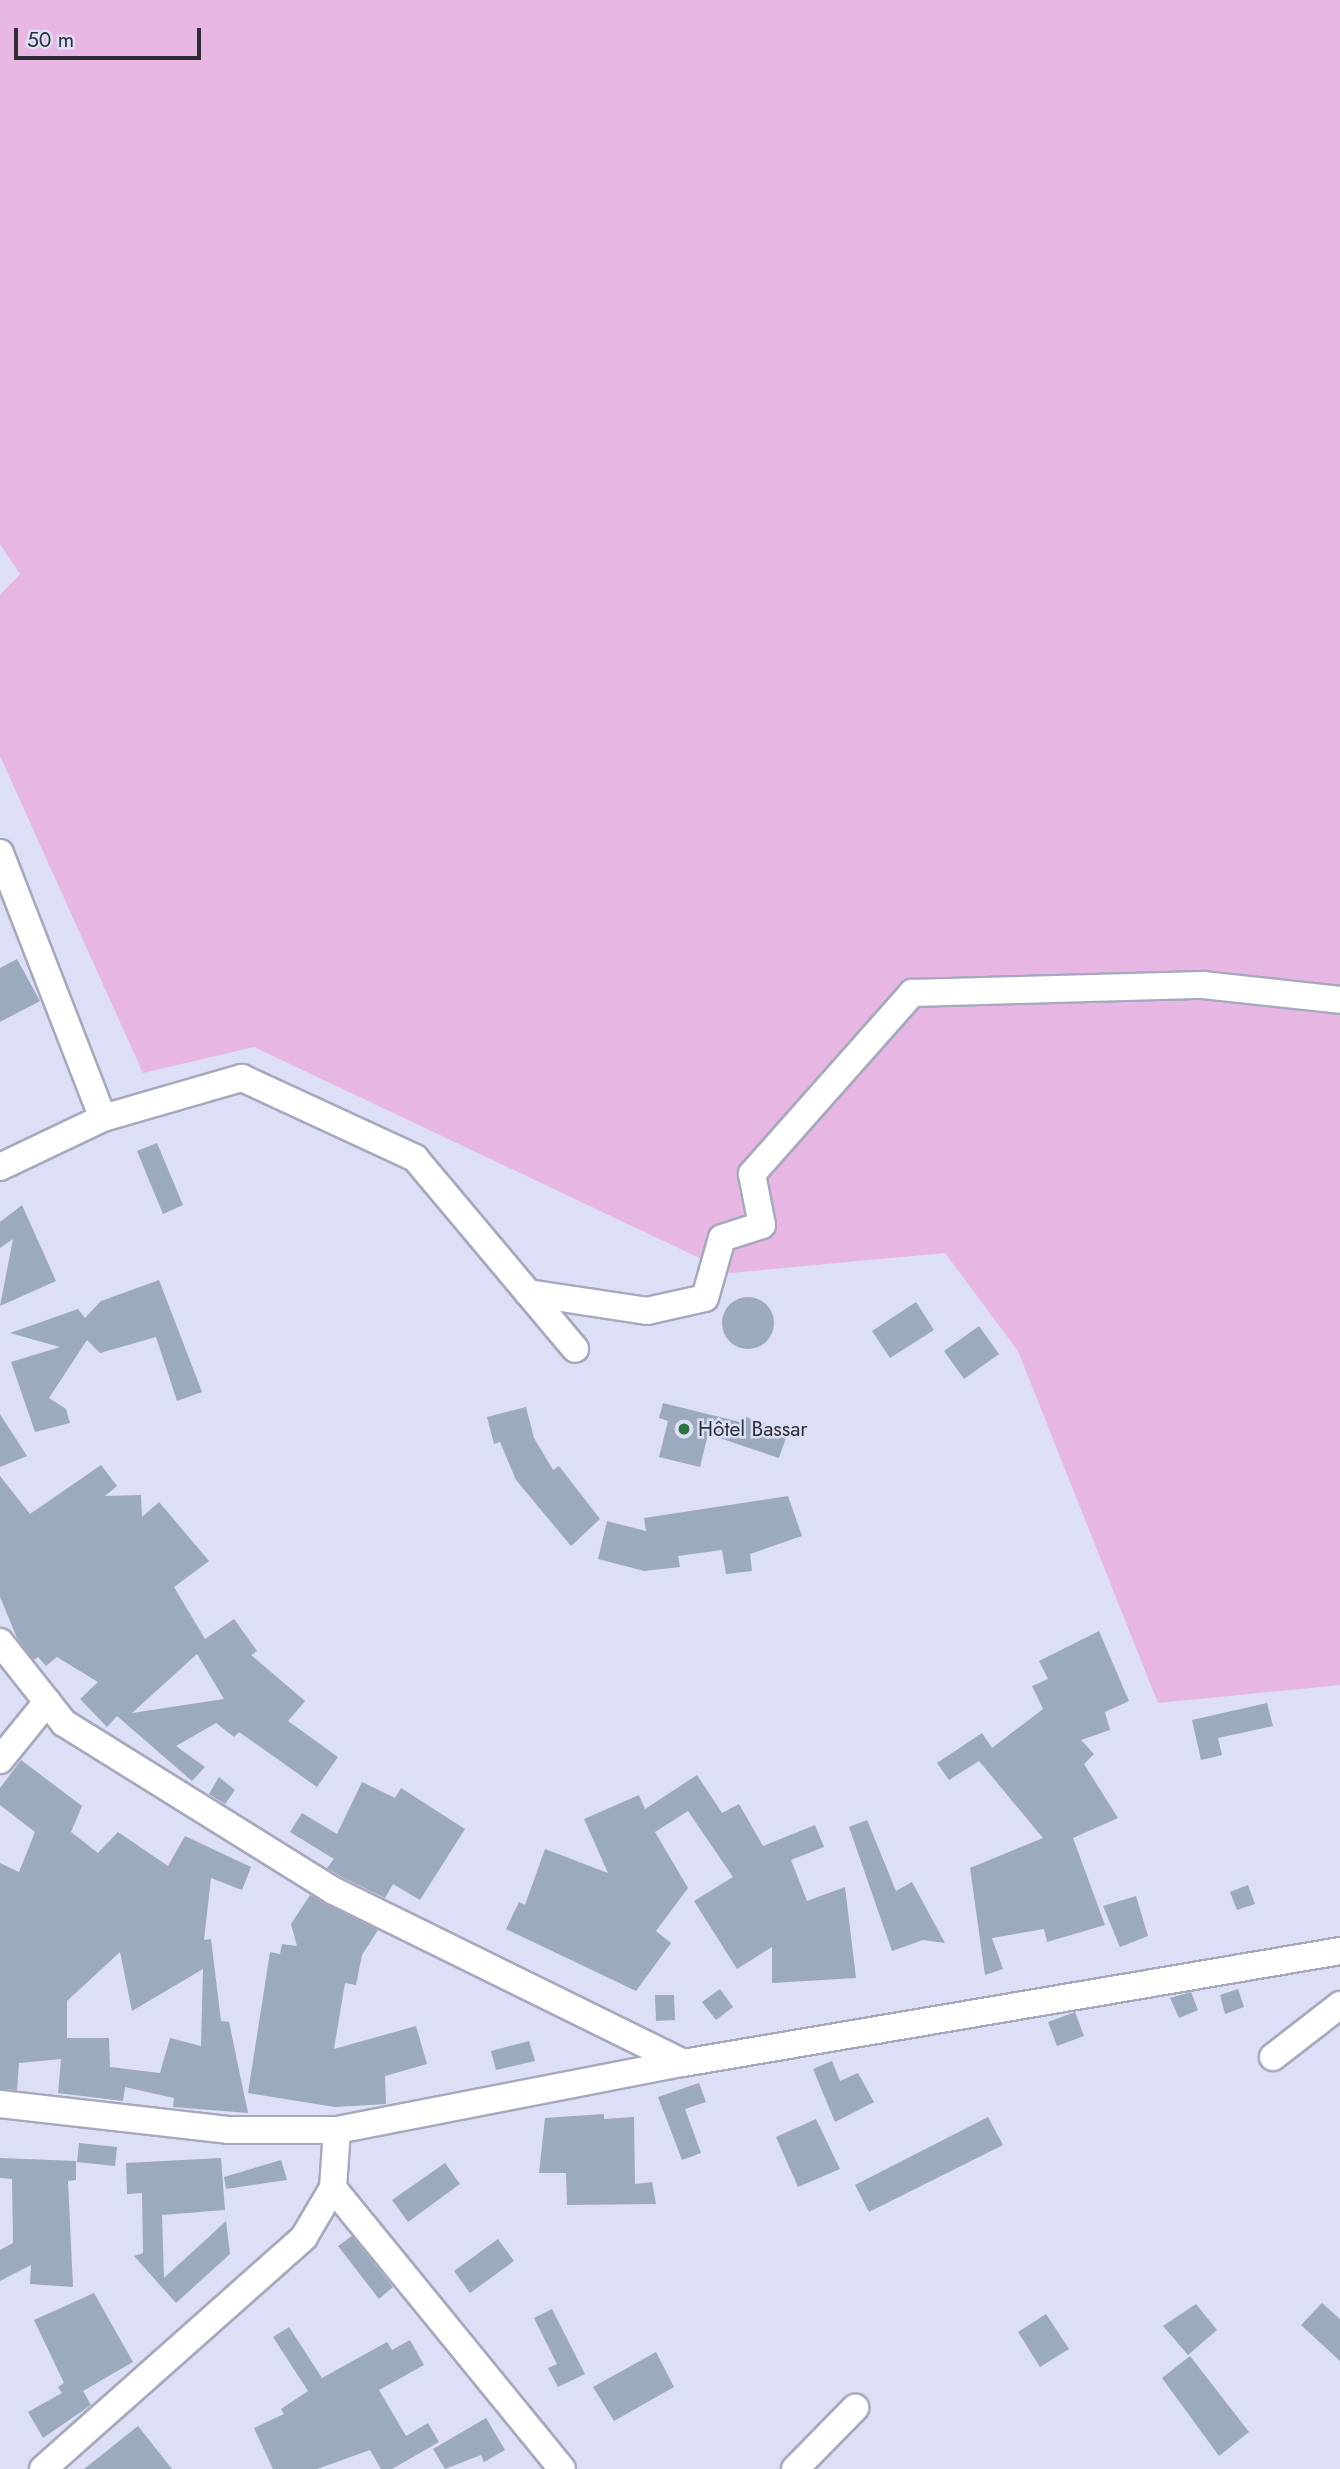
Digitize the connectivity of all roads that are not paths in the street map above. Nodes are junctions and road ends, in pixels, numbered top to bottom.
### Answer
1 (0, 853) edge
2 (1340, 1000) edge
3 (103, 1118) junction
4 (0, 1167) edge
5 (528, 1293) junction
6 (575, 1349) dead end
7 (0, 1642) edge
8 (47, 1702) junction
9 (0, 1760) edge
10 (1340, 1951) edge
11 (1340, 2005) edge
12 (1273, 2057) dead end
13 (683, 2063) junction
14 (0, 2104) edge
15 (337, 2130) junction
16 (333, 2188) junction
17 (855, 2408) dead end
18 (43, 2469) edge
19 (562, 2469) edge
20 (795, 2469) edge

1 - 3 street
2 - 5 street
3 - 4 street
3 - 5 street
5 - 6 street
7 - 8 street
8 - 9 street
8 - 13 street
10 - 13 street
11 - 12 street
13 - 15 street
14 - 15 street
15 - 16 street
16 - 18 street
16 - 19 street
17 - 20 street

